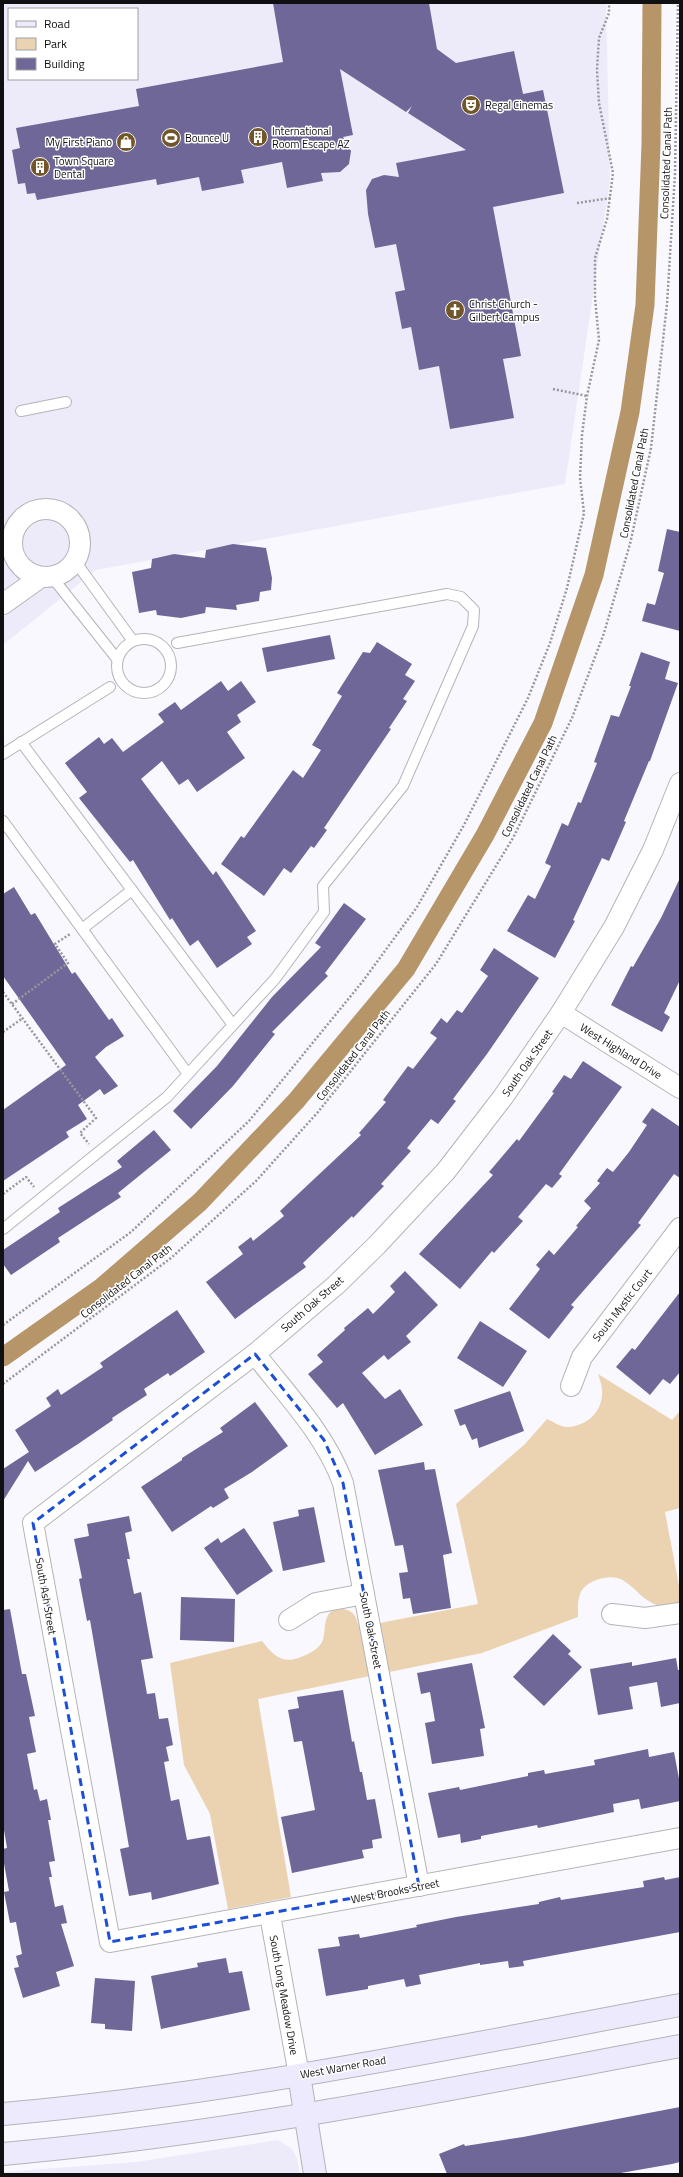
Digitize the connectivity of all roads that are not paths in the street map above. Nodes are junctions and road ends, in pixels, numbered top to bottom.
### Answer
1 (66, 402) dead end
2 (21, 411) dead end
3 (7, 554) edge
4 (75, 561) junction
5 (46, 577) junction
6 (3, 604) edge
7 (133, 641) junction
8 (165, 649) junction
9 (117, 659) junction
10 (121, 679) junction
11 (22, 742) junction
12 (3, 754) edge
13 (680, 783) edge
14 (4, 823) edge
15 (132, 890) junction
16 (81, 928) junction
17 (561, 1013) junction
18 (233, 1025) junction
19 (188, 1074) junction
20 (680, 1088) edge
21 (680, 1228) edge
22 (3, 1230) edge
23 (255, 1354) junction
24 (571, 1386) dead end
25 (364, 1594) junction
26 (680, 1613) edge
27 (612, 1614) dead end
28 (288, 1620) dead end
29 (680, 1838) edge
30 (419, 1886) junction
31 (270, 1915) junction
32 (110, 1942) joint
33 (680, 2005) edge
34 (680, 2046) edge
35 (299, 2075) junction
36 (3, 2114) edge
37 (305, 2116) junction
38 (3, 2154) edge
39 (315, 2174) edge

1 - 2 lane
3 - 4 street
3 - 5 street
4 - 5 street
4 - 7 lane
5 - 6 street
5 - 9 lane
7 - 8 lane
7 - 9 lane
8 - 10 lane
8 - 18 lane
9 - 10 lane
10 - 11 lane
11 - 12 lane
11 - 15 lane
13 - 17 street, South Oak Street
14 - 16 lane
15 - 16 lane
15 - 18 lane
16 - 19 lane
17 - 20 street, West Highland Drive
17 - 23 street, South Oak Street
18 - 19 lane
19 - 22 lane
21 - 24 street, South Mystic Court
23 - 25 street, South Oak Street
23 - 32 street, South Ash Street
25 - 28 street
25 - 30 street, South Oak Street
26 - 27 street
29 - 30 street, West Brooks Street
30 - 31 street, West Brooks Street
31 - 32 street, West Brooks Street
31 - 35 street, South Long Meadow Drive
33 - 35 main road, West Warner Road
34 - 37 main road
35 - 36 main road, West Warner Road
35 - 37 main road
37 - 38 main road
37 - 39 main road

